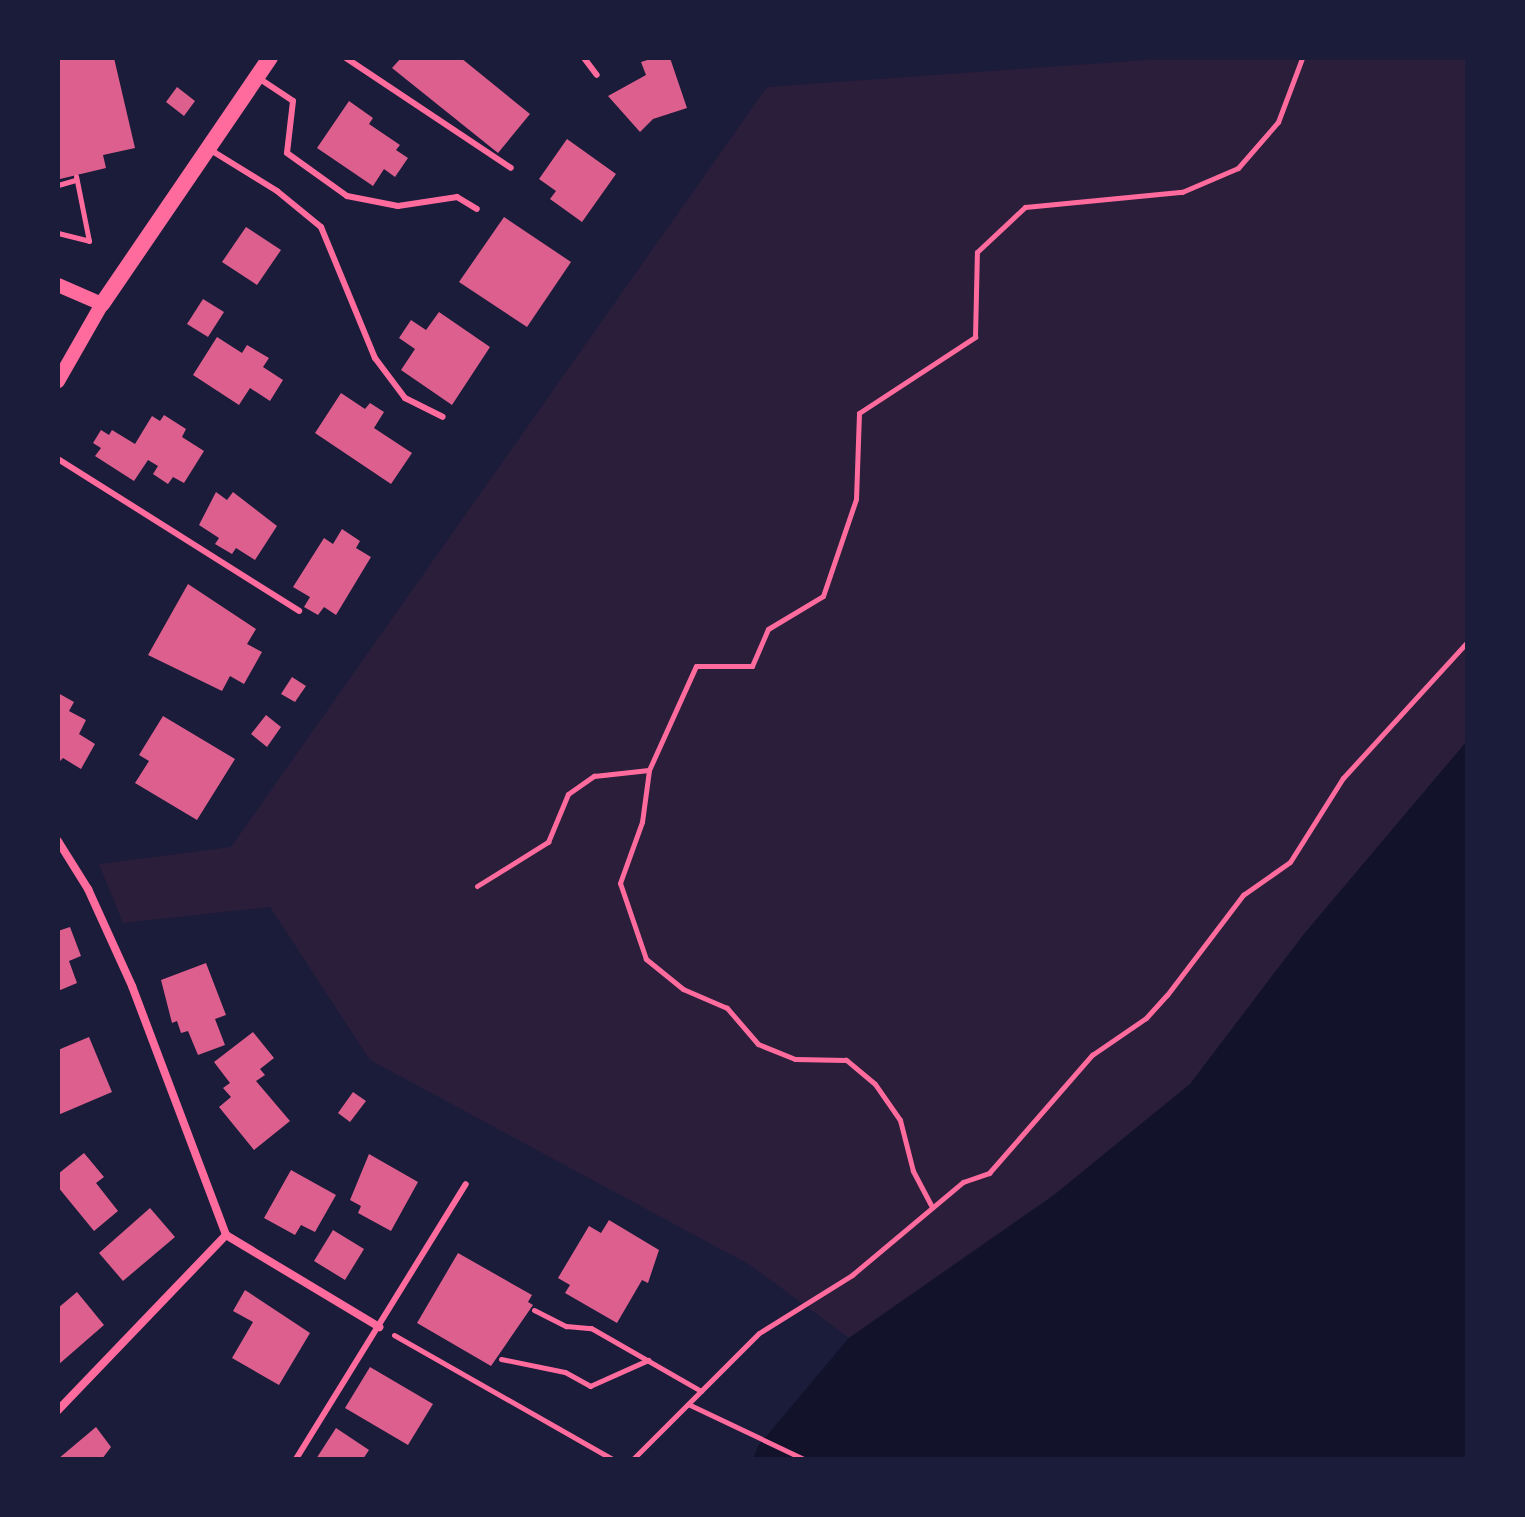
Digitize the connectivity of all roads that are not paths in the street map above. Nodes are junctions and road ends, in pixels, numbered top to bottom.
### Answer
1 (270, 58) edge
2 (346, 58) edge
3 (584, 58) edge
4 (597, 75) dead end
5 (257, 77) junction
6 (209, 149) junction
7 (511, 168) dead end
8 (477, 209) dead end
9 (58, 285) edge
10 (102, 304) junction
11 (58, 381) edge
12 (443, 417) dead end
13 (58, 459) edge
14 (299, 611) dead end
15 (58, 841) edge
16 (466, 1184) dead end
17 (226, 1235) junction
18 (379, 1327) junction
19 (58, 1410) edge
20 (296, 1459) edge

1 - 5 main road
2 - 7 lane
3 - 4 lane
5 - 6 main road
5 - 8 lane
6 - 10 main road
6 - 12 lane
9 - 10 street
10 - 11 street
13 - 14 lane
15 - 17 street
16 - 18 lane
17 - 18 street
17 - 19 street
18 - 20 lane

